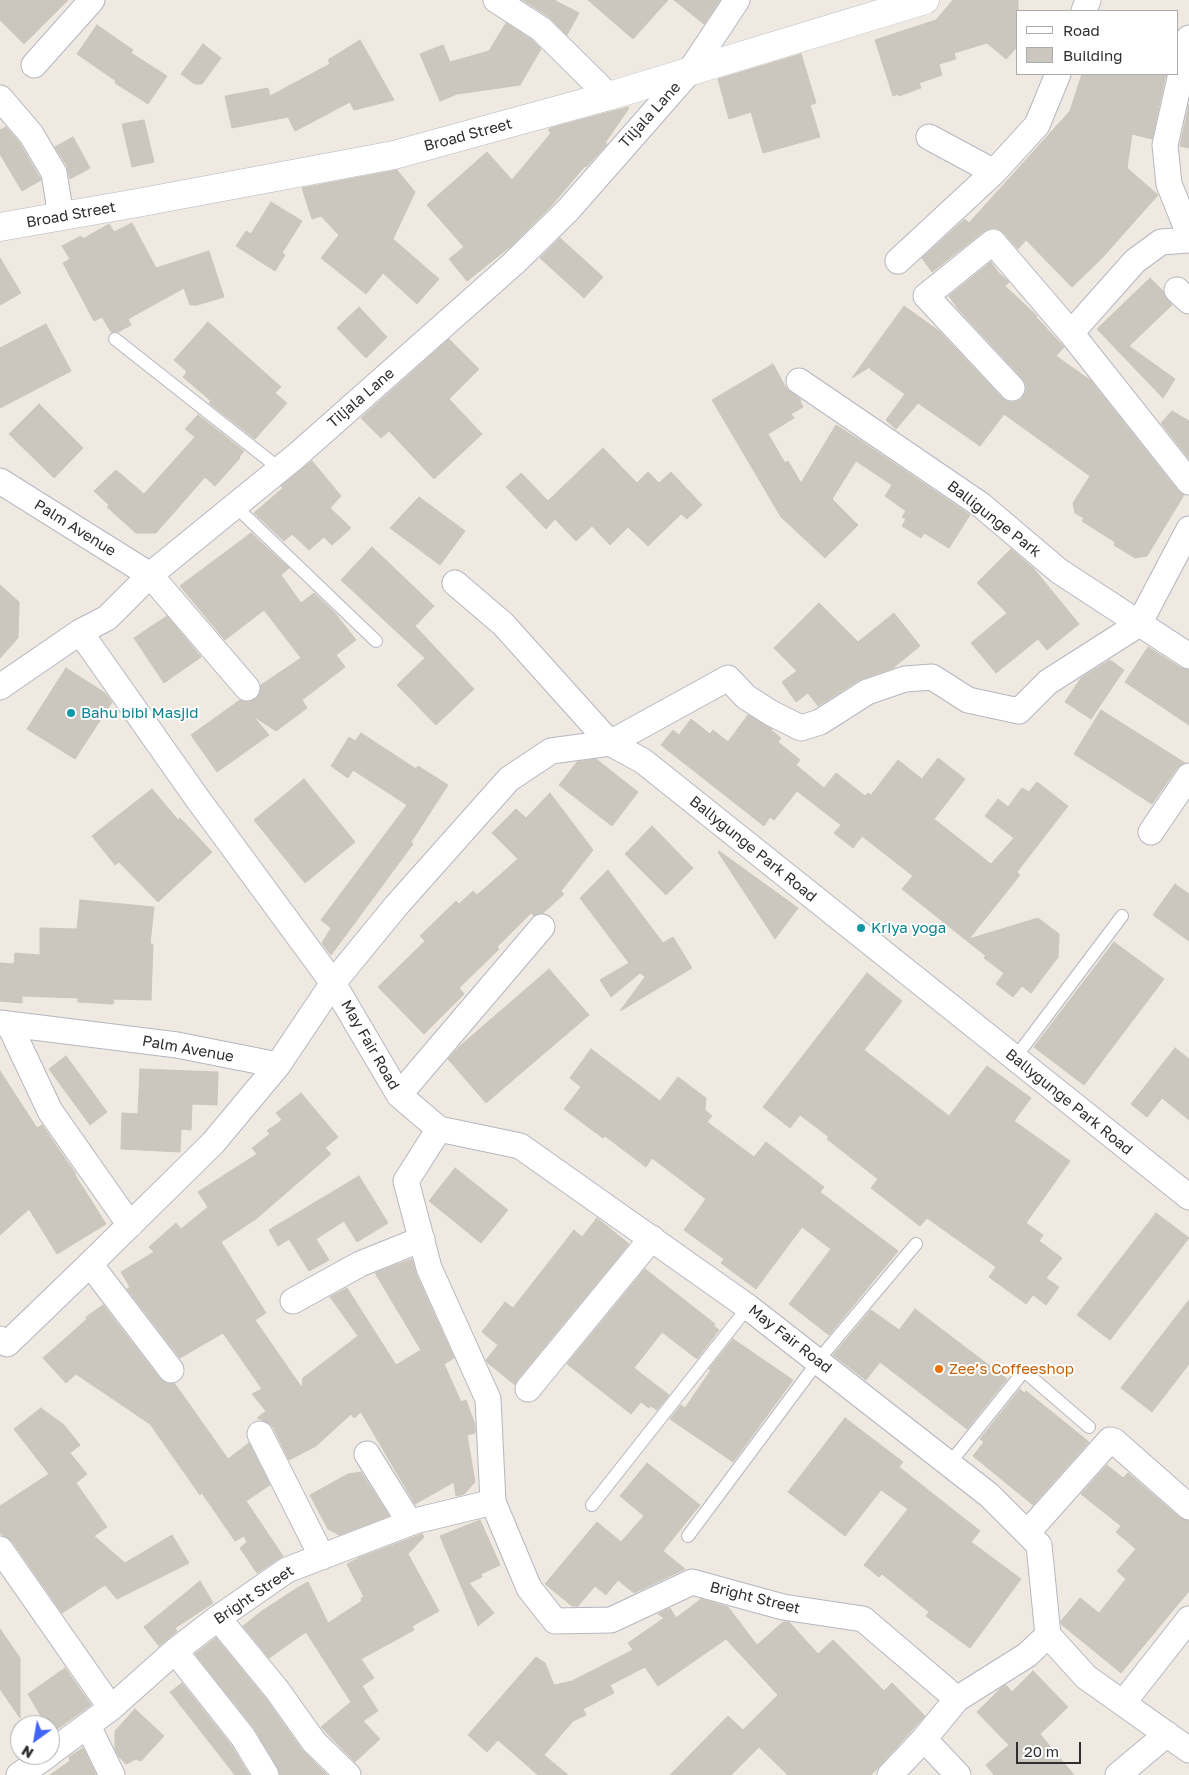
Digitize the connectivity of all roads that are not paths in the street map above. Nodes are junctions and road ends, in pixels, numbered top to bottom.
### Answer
1 (92, 0) edge
2 (496, 0) edge
3 (737, 0) edge
4 (925, 0) edge
5 (1189, 38) edge
6 (34, 65) dead end
7 (690, 71) junction
8 (1058, 75) edge
9 (609, 96) junction
10 (0, 98) edge
11 (929, 137) dead end
12 (994, 172) junction
13 (62, 216) junction
14 (0, 227) edge
15 (1189, 234) edge
16 (1189, 240) edge
17 (898, 261) dead end
18 (1071, 333) junction
19 (115, 339) dead end
20 (799, 381) dead end
21 (1012, 388) dead end
22 (280, 469) junction
23 (0, 481) edge
24 (1189, 482) edge
25 (234, 505) junction
26 (1189, 528) edge
27 (150, 575) junction
28 (455, 583) dead end
29 (1139, 624) junction
30 (80, 632) junction
31 (376, 641) dead end
32 (1189, 656) edge
33 (0, 687) edge
34 (247, 688) dead end
35 (610, 743) junction
36 (1189, 776) edge
37 (1151, 832) dead end
38 (1122, 916) dead end
39 (542, 927) dead end
40 (333, 983) junction
41 (5, 1024) edge
42 (1015, 1058) junction
43 (278, 1065) junction
44 (399, 1095) junction
45 (439, 1129) junction
46 (1189, 1197) edge
47 (130, 1225) junction
48 (652, 1238) junction
49 (422, 1239) junction
50 (916, 1244) dead end
51 (90, 1264) junction
52 (293, 1301) dead end
53 (748, 1307) junction
54 (0, 1339) edge
55 (818, 1361) junction
56 (171, 1370) dead end
57 (528, 1389) dead end
58 (1089, 1427) dead end
59 (260, 1434) dead end
60 (366, 1454) dead end
61 (949, 1464) junction
62 (493, 1502) junction
63 (592, 1505) dead end
64 (1189, 1506) edge
65 (410, 1523) junction
66 (1027, 1532) junction
67 (688, 1536) dead end
68 (0, 1549) edge
69 (322, 1557) junction
70 (218, 1618) junction
71 (1189, 1620) edge
72 (1048, 1634) junction
73 (175, 1651) junction
74 (957, 1699) junction
75 (1124, 1703) junction
76 (111, 1708) junction
77 (88, 1726) junction
78 (1167, 1734) junction
79 (924, 1740) junction
80 (60, 1746) edge
81 (1189, 1750) edge
82 (34, 1765) edge
83 (20, 1775) edge
84 (112, 1775) edge
85 (266, 1775) edge
86 (348, 1775) edge
87 (890, 1775) edge
88 (958, 1775) edge
89 (1118, 1775) edge

1 - 6 street
2 - 9 street
3 - 7 street, Tiljala Lane
4 - 7 street, Broad Street
5 - 15 street
7 - 9 street, Broad Street
7 - 22 street, Tiljala Lane
8 - 12 street
9 - 13 street, Broad Street
10 - 13 street
11 - 12 street
12 - 17 street
13 - 14 street, Broad Street
16 - 18 street
18 - 21 street
18 - 24 street
19 - 22 lane
20 - 29 street, Balligunge Park
22 - 25 street, Tiljala Lane
23 - 27 street, Palm Avenue
25 - 27 street, Tiljala Lane
25 - 31 lane
26 - 29 street
27 - 30 street, Tiljala Lane
27 - 34 street, Palm Avenue
28 - 35 street, Ballygunge Park Road
29 - 32 street, Balligunge Park
29 - 35 street
30 - 33 street, Tiljala Lane
30 - 40 street, May Fair Road
35 - 40 street
35 - 42 street, Ballygunge Park Road
36 - 37 street
38 - 42 lane
39 - 44 street
40 - 43 street
40 - 44 street, May Fair Road
41 - 43 street, Palm Avenue
41 - 47 street
42 - 46 street, Ballygunge Park Road
43 - 47 street
44 - 45 street, May Fair Road
45 - 48 street, May Fair Road
45 - 49 street, Bright Street
47 - 51 street
48 - 53 street, May Fair Road
48 - 57 street
49 - 52 street
49 - 62 street, Bright Street
50 - 55 lane
51 - 54 street
51 - 56 street
53 - 55 street, May Fair Road
53 - 63 lane
55 - 61 street, May Fair Road
55 - 67 lane
58 - 61 lane
59 - 69 street
60 - 65 street
61 - 66 street, May Fair Road
62 - 65 street, Bright Street
62 - 74 street, Bright Street
64 - 66 street
65 - 69 street, Bright Street
66 - 72 street, May Fair Road
68 - 76 street
69 - 70 street, Bright Street
70 - 73 street, Bright Street
70 - 86 street
71 - 75 street
72 - 74 street
72 - 75 street
73 - 76 street, Bright Street
73 - 85 street
74 - 79 street
75 - 78 street
76 - 77 street, Bright Street
77 - 80 street, Bright Street
77 - 84 street
78 - 81 street
78 - 89 street
79 - 87 street
79 - 88 street
82 - 83 street, Bright Street

